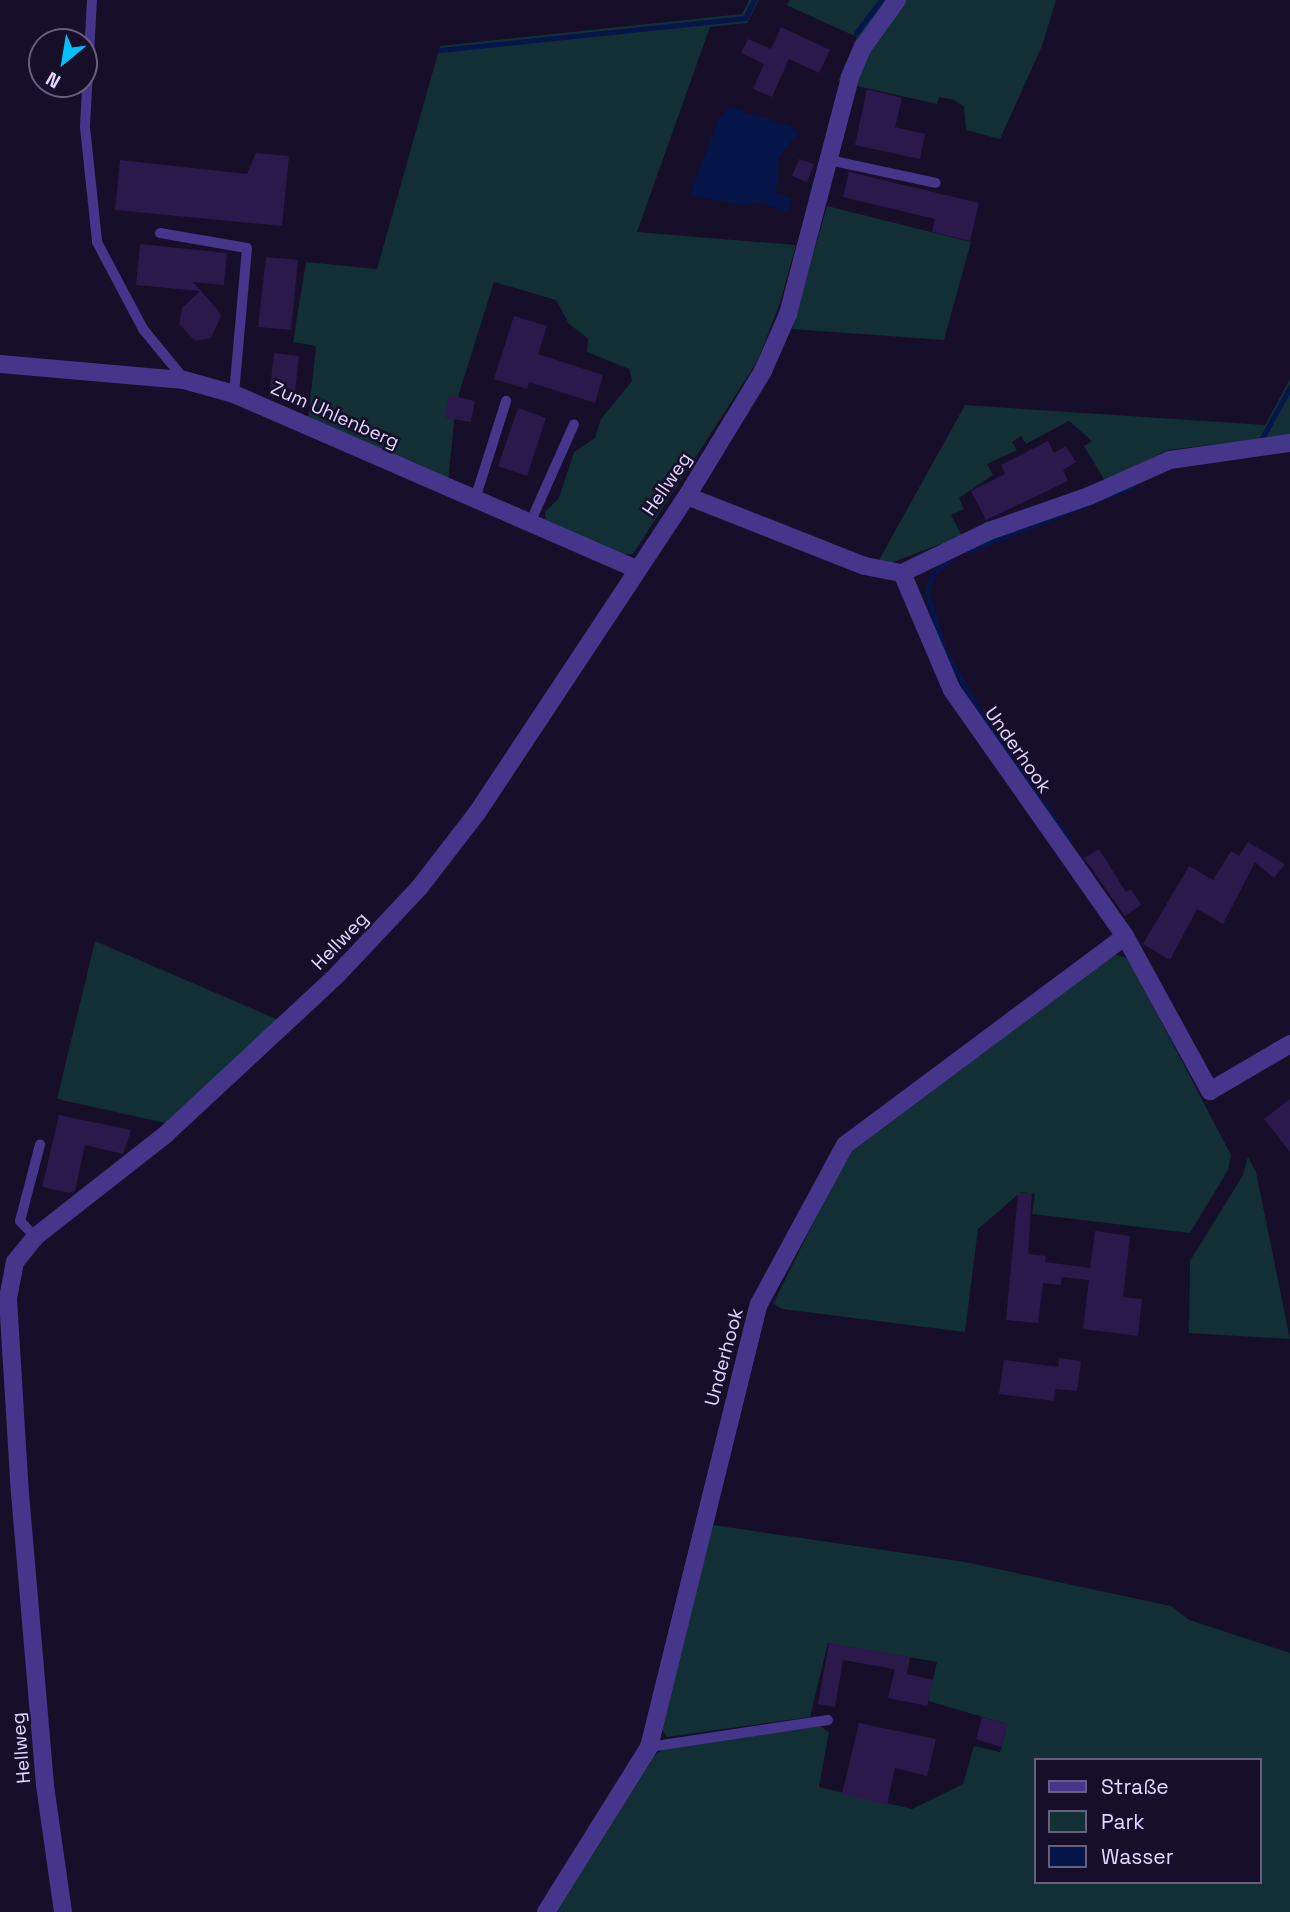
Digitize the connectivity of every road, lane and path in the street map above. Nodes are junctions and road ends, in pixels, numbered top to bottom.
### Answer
1 (92, 0) edge
2 (897, 0) edge
3 (829, 160) junction
4 (936, 183) dead end
5 (160, 233) dead end
6 (0, 364) edge
7 (184, 380) junction
8 (234, 394) junction
9 (506, 401) dead end
10 (574, 424) dead end
11 (1290, 443) edge
12 (687, 496) junction
13 (475, 499) junction
14 (530, 523) junction
15 (636, 569) junction
16 (902, 573) junction
17 (1125, 936) junction
18 (1290, 1044) edge
19 (40, 1144) dead end
20 (34, 1237) junction
21 (828, 1720) dead end
22 (649, 1747) junction
23 (63, 1912) edge
24 (546, 1912) edge

1 - 7 lane
2 - 3 street, Hellweg
3 - 4 lane
3 - 12 street, Hellweg
5 - 8 lane
6 - 7 street, Zum Uhlenberg
7 - 8 street, Zum Uhlenberg
8 - 13 street, Zum Uhlenberg
9 - 13 lane
10 - 14 lane
11 - 16 street
12 - 15 street, Hellweg
12 - 16 street
13 - 14 street, Zum Uhlenberg
14 - 15 street, Zum Uhlenberg
15 - 20 street, Hellweg
16 - 17 street, Underhook
17 - 18 street, Underhook
17 - 22 street, Underhook
19 - 20 lane
20 - 23 street, Hellweg
21 - 22 lane
22 - 24 street, Underhook

